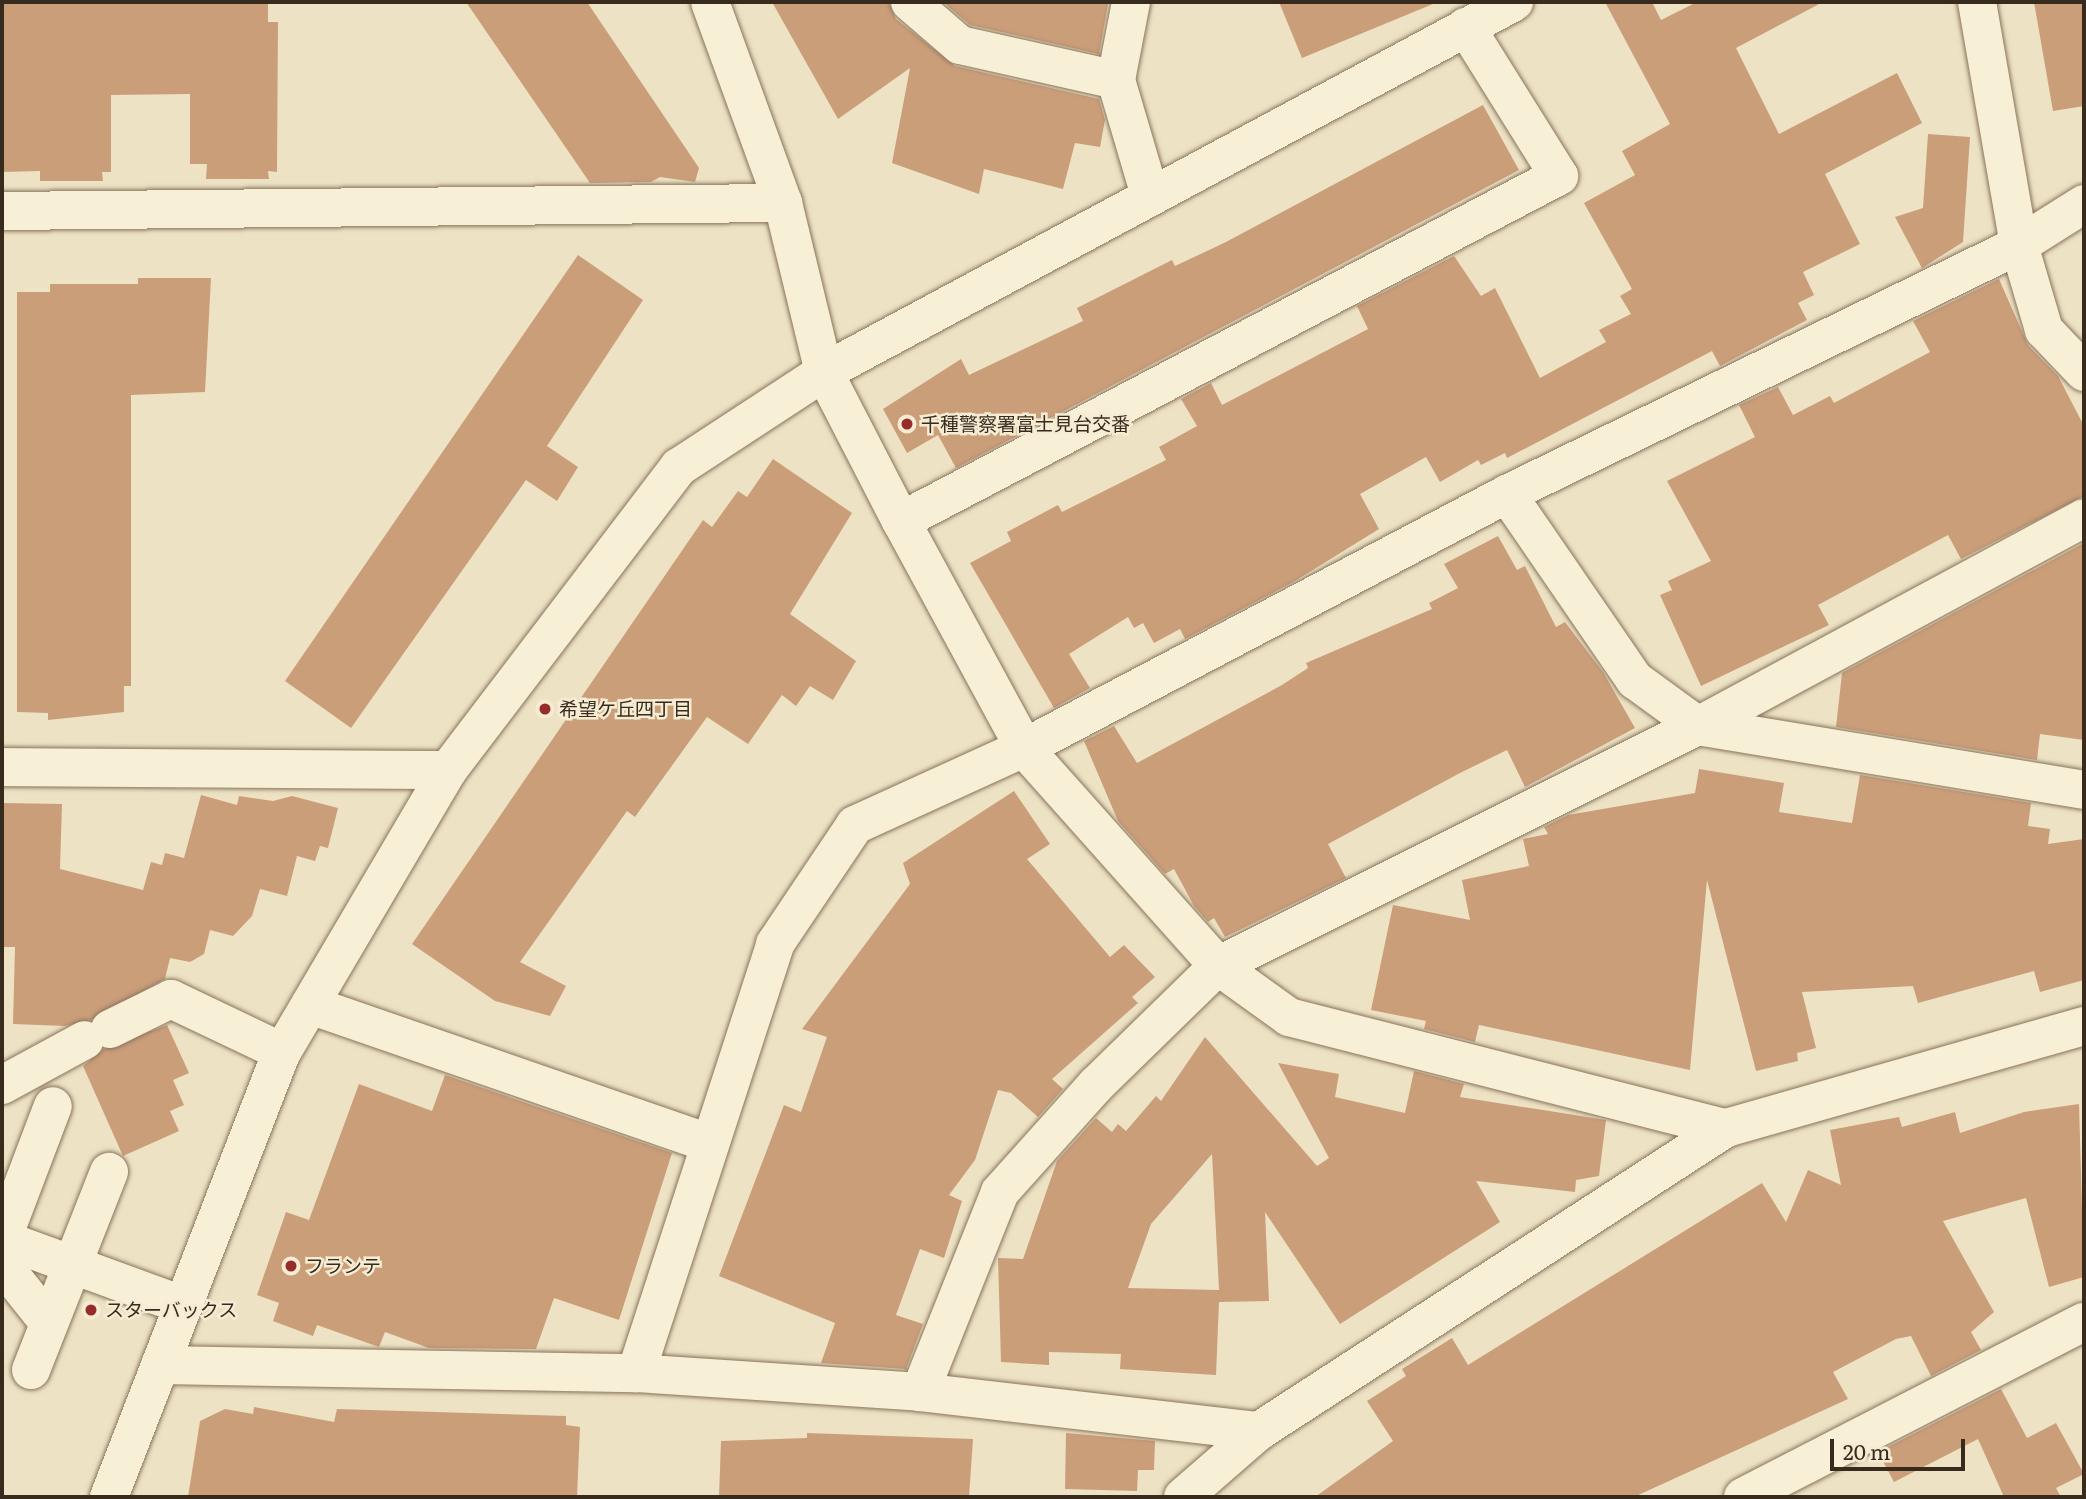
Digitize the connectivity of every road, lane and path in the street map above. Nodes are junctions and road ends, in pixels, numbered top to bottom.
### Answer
1 (710, 2) edge
2 (910, 2) edge
3 (1131, 2) edge
4 (1514, 2) edge
5 (1977, 2) edge
6 (1466, 27) junction
7 (1116, 80) junction
8 (1149, 192) junction
9 (783, 203) junction
10 (2084, 204) edge
11 (2, 211) edge
12 (2019, 246) junction
13 (824, 372) junction
14 (2084, 372) edge
15 (1507, 494) junction
16 (2084, 518) edge
17 (901, 521) junction
18 (1698, 726) junction
19 (1024, 748) junction
20 (2, 767) edge
21 (448, 770) junction
22 (2084, 790) edge
23 (1217, 966) junction
24 (310, 1005) junction
25 (2084, 1026) edge
26 (282, 1052) junction
27 (2, 1085) edge
28 (53, 1107) dead end
29 (1726, 1128) junction
30 (709, 1143) junction
31 (108, 1172) dead end
32 (2, 1239) edge
33 (74, 1262) junction
34 (2, 1264) edge
35 (182, 1305) junction
36 (2084, 1322) edge
37 (49, 1323) junction
38 (160, 1366) junction
39 (31, 1370) dead end
40 (636, 1373) junction
41 (919, 1392) junction
42 (1259, 1431) junction
43 (109, 1497) edge
44 (1183, 1497) edge
45 (1743, 1497) edge

1 - 9 street
2 - 7 street
3 - 7 street
4 - 6 street
5 - 12 street
6 - 8 street
6 - 17 street
7 - 8 street
8 - 13 street
9 - 11 street
9 - 13 street
10 - 12 street
12 - 14 street
12 - 15 street
13 - 17 street
13 - 21 street
15 - 18 street
15 - 19 street
16 - 18 street
17 - 19 street
18 - 22 street
18 - 23 street
19 - 23 street
19 - 30 street
20 - 21 street
21 - 24 street
23 - 29 street
23 - 41 street
24 - 26 street
24 - 30 street
25 - 29 street
26 - 27 street
26 - 35 street
28 - 32 street
29 - 42 street
30 - 40 street
31 - 33 street
32 - 33 street
33 - 35 street
33 - 37 street
34 - 37 street
35 - 38 street
36 - 45 street
37 - 39 street
38 - 40 street
38 - 43 street
40 - 41 street
41 - 42 street
42 - 44 street

